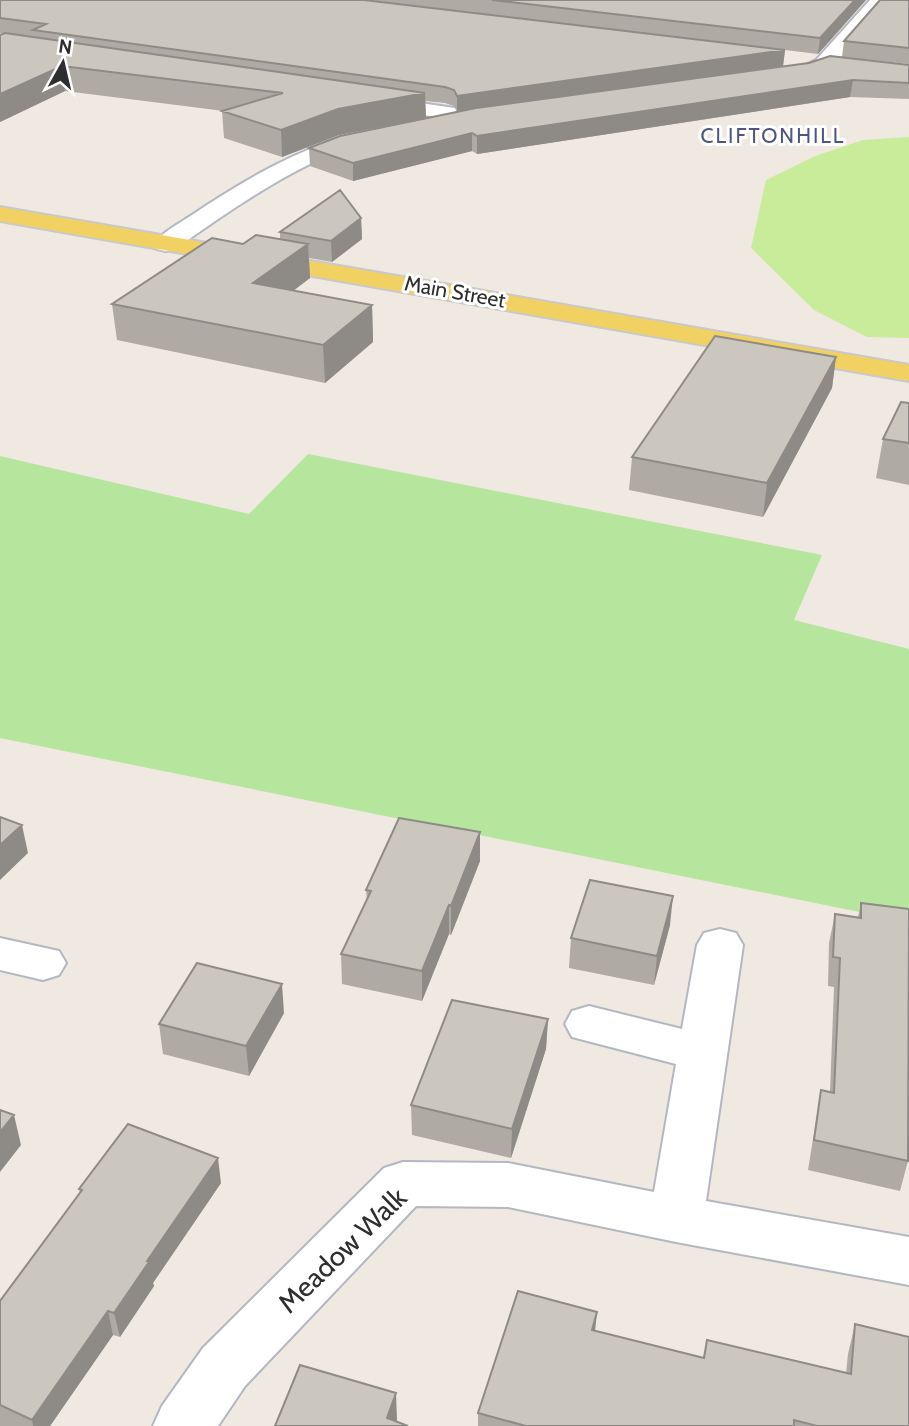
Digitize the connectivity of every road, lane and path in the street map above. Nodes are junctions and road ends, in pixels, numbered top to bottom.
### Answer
1 (879, 0) edge
2 (781, 59) edge
3 (823, 64) junction
4 (850, 67) edge
5 (759, 78) edge
6 (351, 99) edge
7 (500, 113) edge
8 (475, 117) junction
9 (408, 129) edge
10 (384, 134) edge
11 (0, 214) edge
12 (166, 244) junction
13 (909, 373) edge
14 (720, 945) dead end
15 (0, 954) edge
16 (43, 963) dead end
17 (589, 1024) dead end
18 (701, 1052) junction
19 (677, 1219) junction
20 (909, 1261) edge
21 (183, 1426) edge

1 - 3 street
2 - 3 street
3 - 4 street
3 - 5 street
6 - 8 street
7 - 8 street
8 - 9 street
10 - 12 street
11 - 12 main road, Main Street
12 - 13 main road, Main Street
14 - 18 street
15 - 16 street
17 - 18 street
18 - 19 street
19 - 20 street, Meadow Walk
19 - 21 street, Meadow Walk

